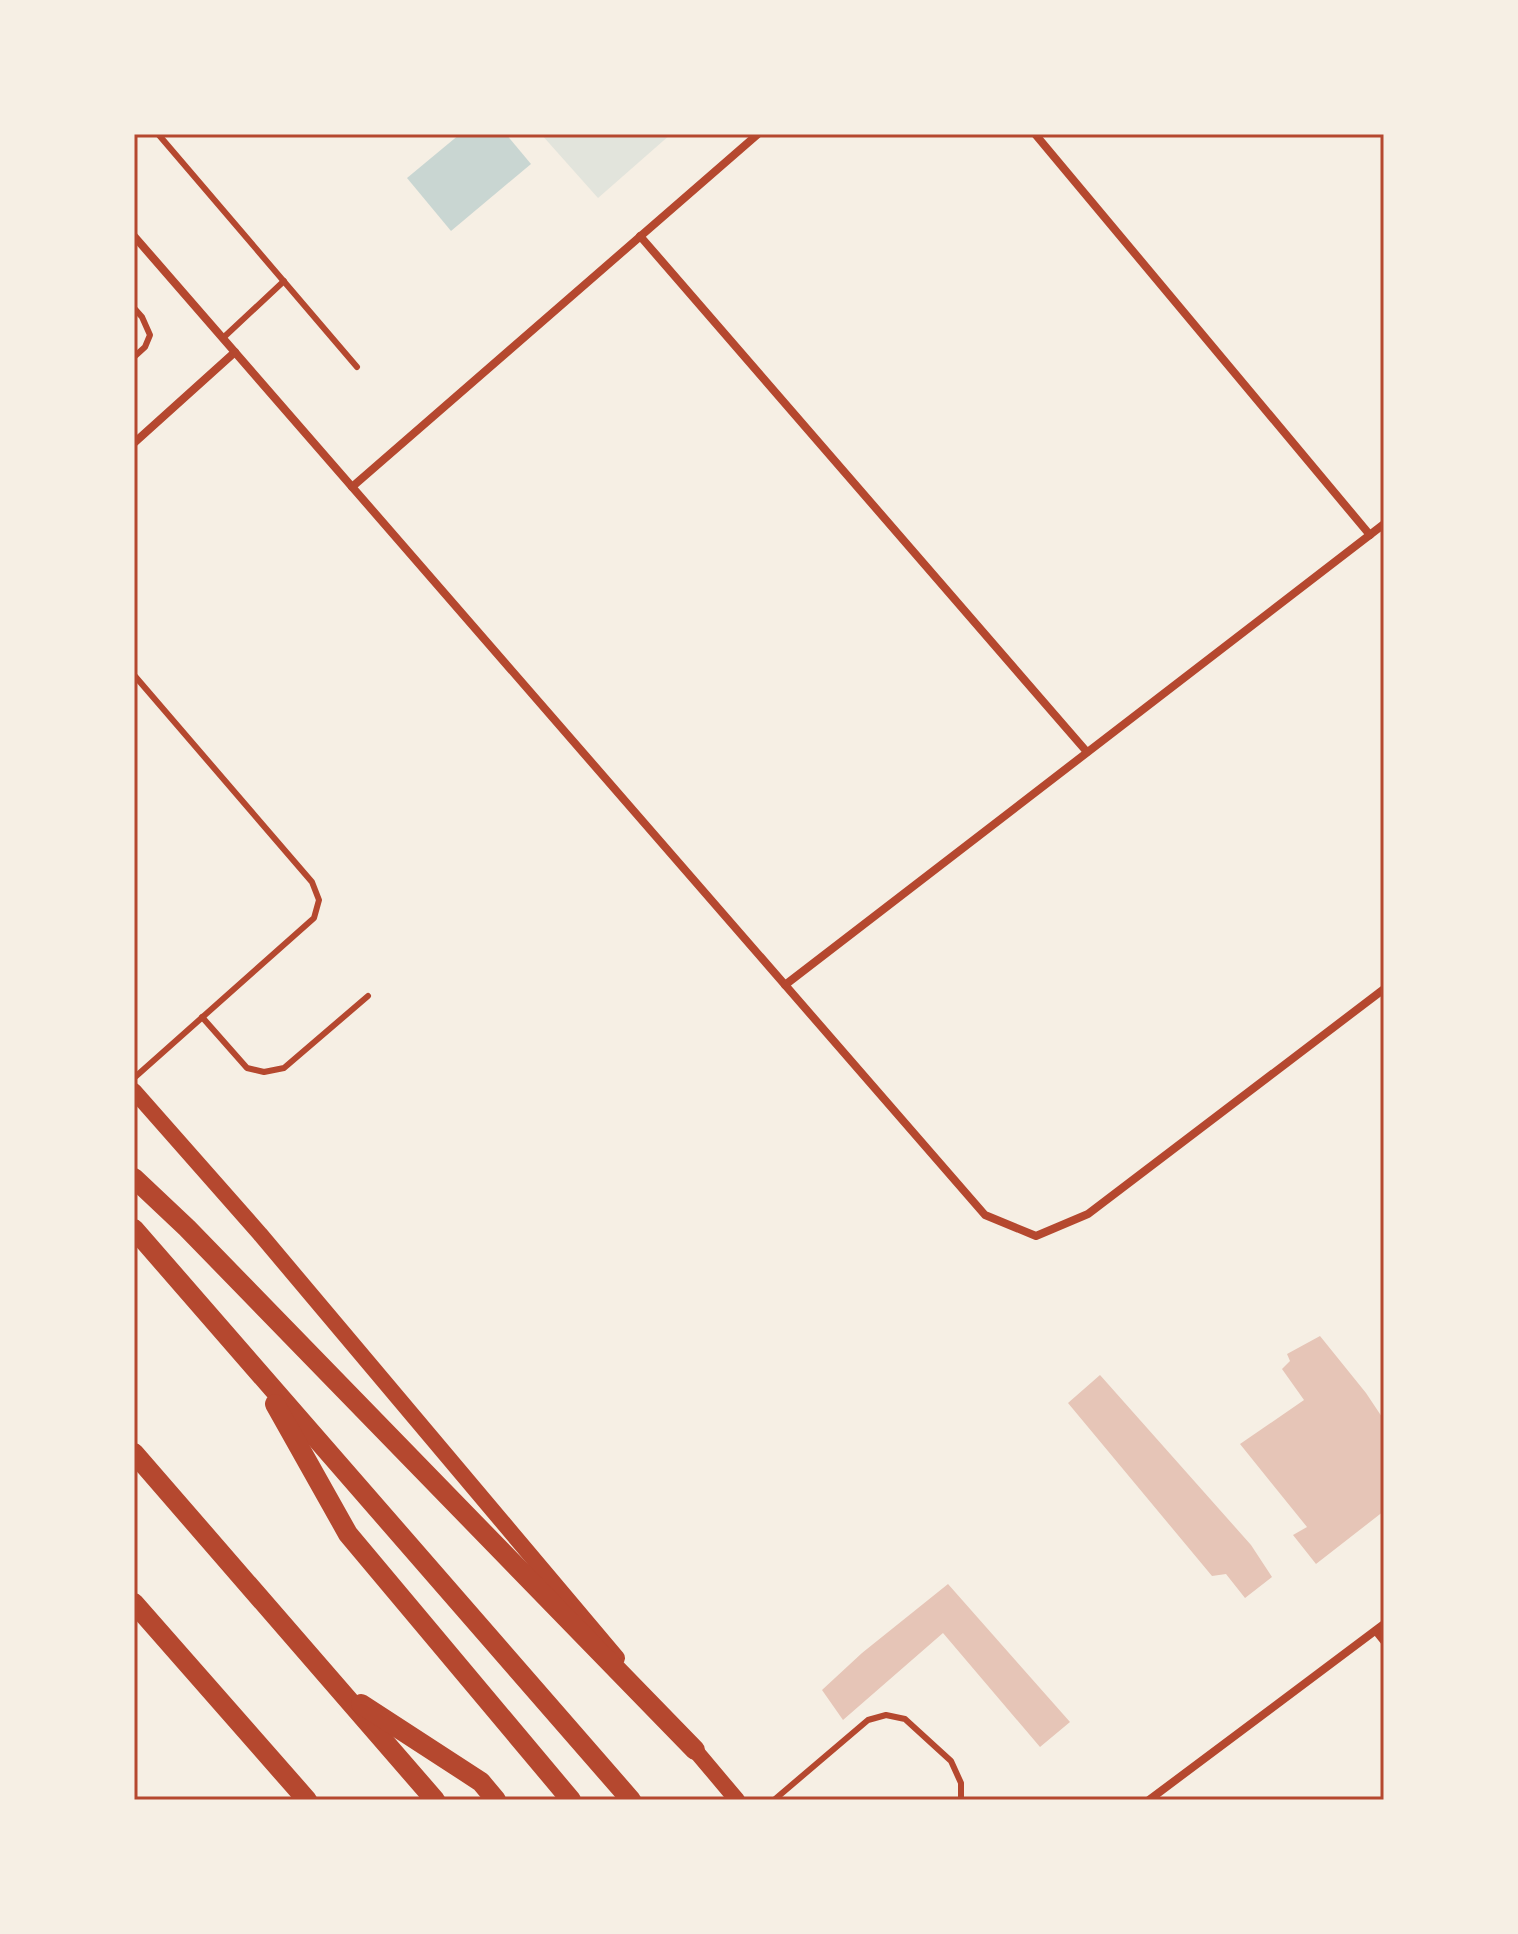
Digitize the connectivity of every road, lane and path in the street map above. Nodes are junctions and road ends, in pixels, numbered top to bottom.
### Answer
1 (158, 134) edge
2 (758, 134) edge
3 (1035, 134) edge
4 (134, 236) edge
5 (640, 236) junction
6 (284, 281) junction
7 (134, 308) edge
8 (223, 338) junction
9 (235, 352) junction
10 (134, 357) edge
11 (357, 367) dead end
12 (136, 437) edge
13 (352, 487) junction
14 (1384, 524) edge
15 (1370, 535) junction
16 (134, 675) edge
17 (1087, 752) junction
18 (785, 985) junction
19 (1384, 989) edge
20 (368, 996) dead end
21 (202, 1017) junction
22 (134, 1078) edge
23 (134, 1091) edge
24 (134, 1178) edge
25 (134, 1229) edge
26 (256, 1369) junction
27 (134, 1453) edge
28 (134, 1603) edge
29 (1384, 1624) edge
30 (1376, 1631) junction
31 (1384, 1641) edge
32 (341, 1691) junction
33 (695, 1750) junction
34 (307, 1800) edge
35 (435, 1800) edge
36 (496, 1800) edge
37 (571, 1800) edge
38 (631, 1800) edge
39 (737, 1800) edge
40 (774, 1800) edge
41 (961, 1800) edge
42 (1149, 1800) edge

1 - 6 lane
2 - 5 street
3 - 15 street
4 - 8 street
5 - 13 street
5 - 17 street
6 - 8 lane
6 - 11 lane
7 - 10 lane
8 - 9 street
9 - 12 street
9 - 13 street
13 - 18 street
14 - 15 street
15 - 17 street
16 - 21 lane
17 - 18 street
18 - 19 street
20 - 21 lane
21 - 22 lane
23 - 33 main road
24 - 33 main road
25 - 26 main road
26 - 37 main road
26 - 38 main road
27 - 32 main road
28 - 34 main road
29 - 30 street
30 - 31 street
30 - 42 street
32 - 35 main road
32 - 36 main road
33 - 39 main road
40 - 41 lane

